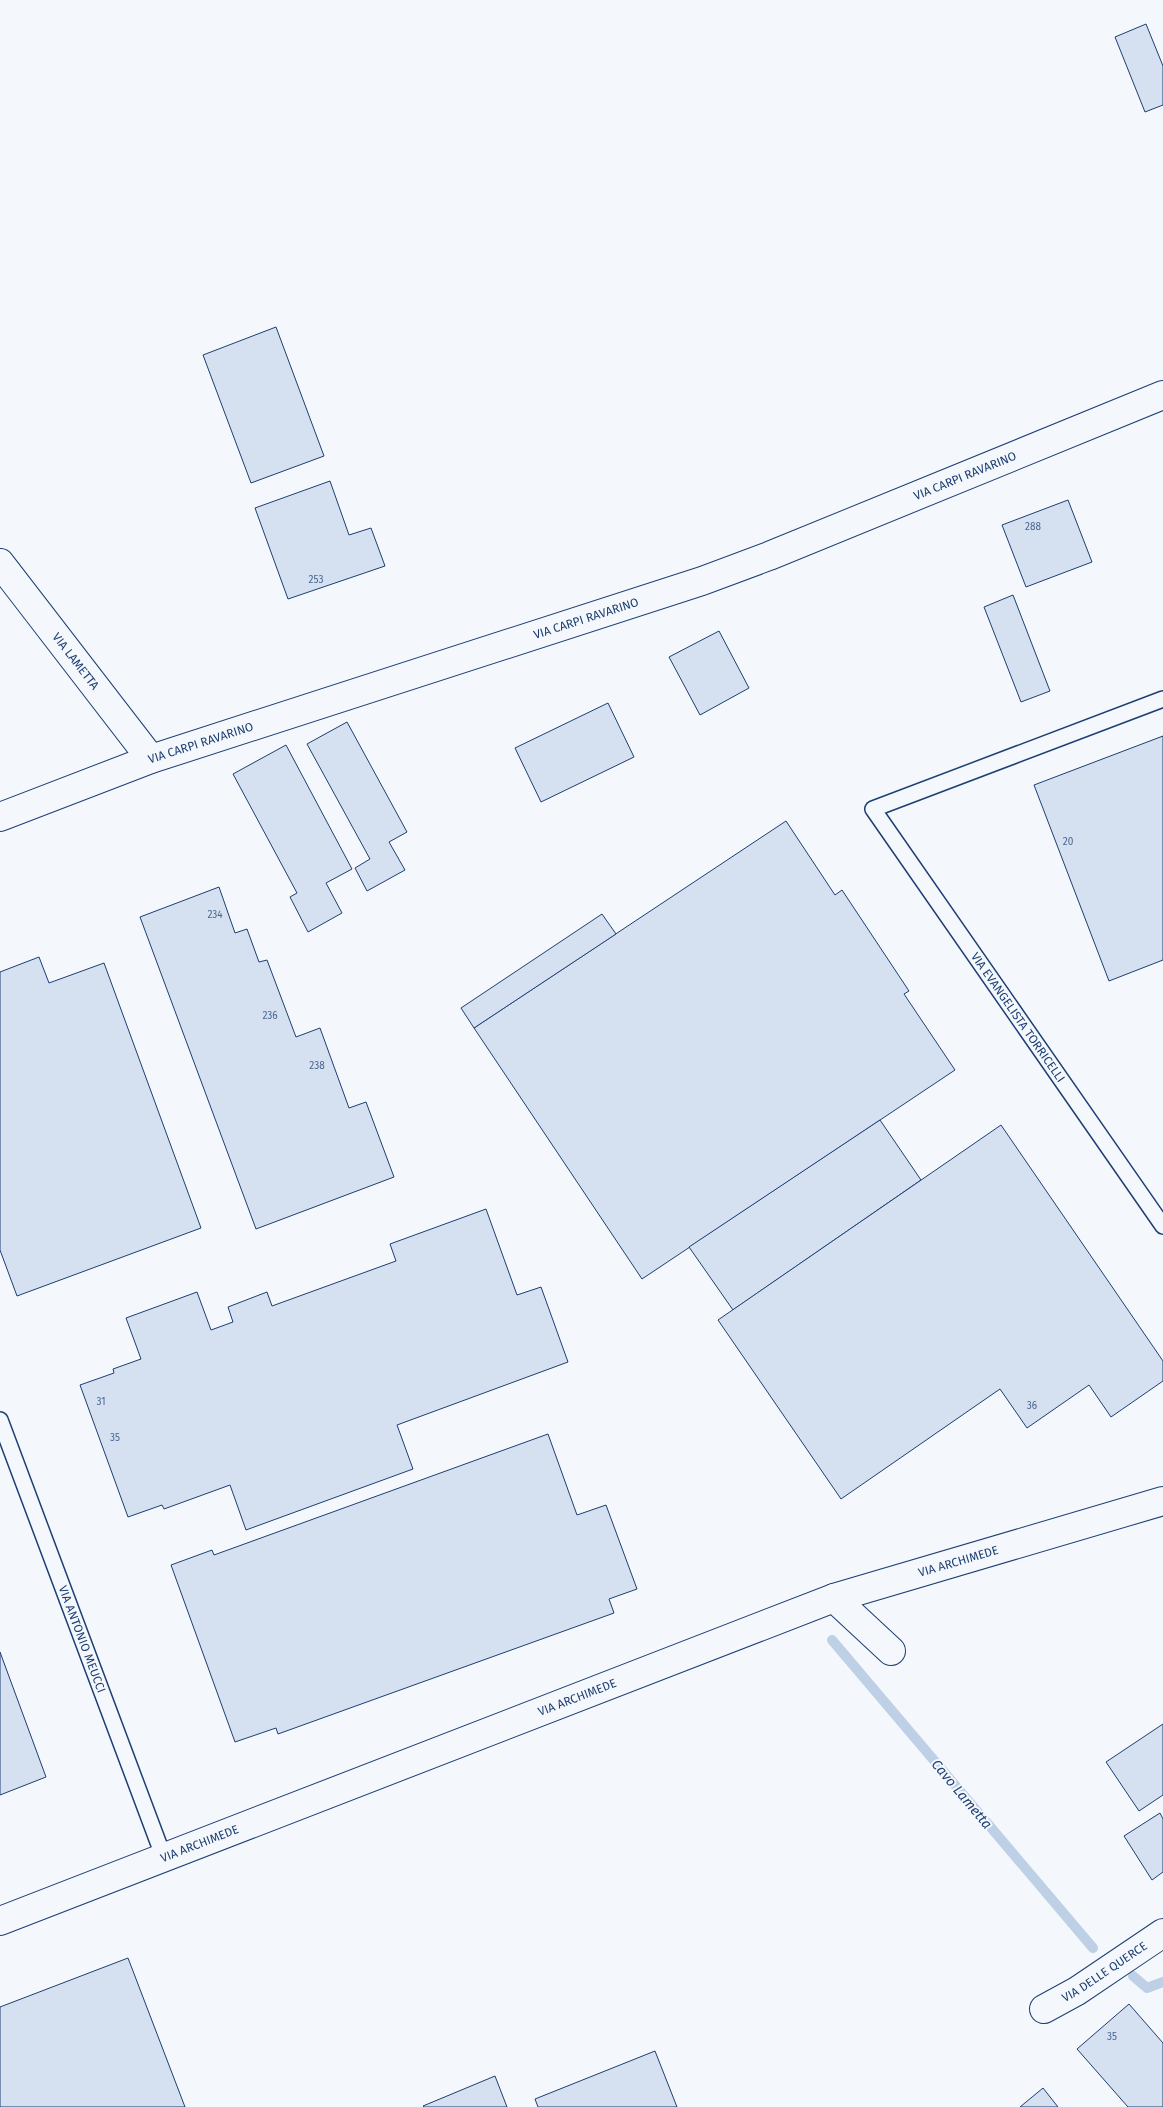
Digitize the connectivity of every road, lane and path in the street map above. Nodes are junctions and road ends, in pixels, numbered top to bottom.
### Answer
1 (1163, 395) edge
2 (0, 563) edge
3 (1163, 699) edge
4 (151, 759) junction
5 (0, 817) edge
6 (1163, 1226) edge
7 (0, 1420) edge
8 (1163, 1501) edge
9 (834, 1598) junction
10 (891, 1651) dead end
11 (164, 1858) junction
12 (0, 1921) edge
13 (1163, 1932) edge
14 (1044, 2010) dead end

1 - 4 street, VIA CARPI RAVARINO
2 - 4 street, VIA LAMETTA
3 - 6 lane, VIA EVANGELISTA TORRICELLI
4 - 5 street, VIA CARPI RAVARINO
7 - 11 lane, VIA ANTONIO MEUCCI
8 - 9 street, VIA ARCHIMEDE
9 - 10 street
9 - 11 street, VIA ARCHIMEDE
11 - 12 street, VIA ARCHIMEDE
13 - 14 street, VIA DELLE QUERCE

